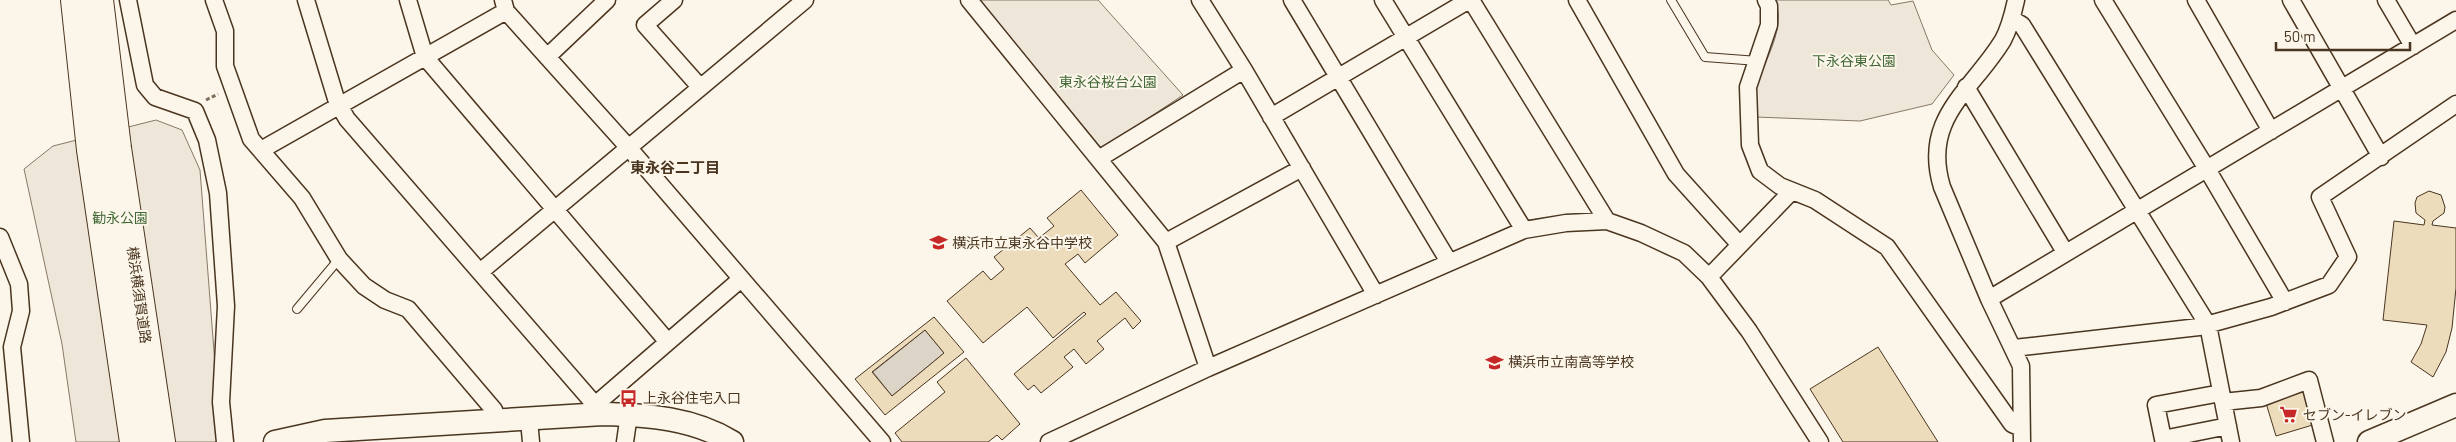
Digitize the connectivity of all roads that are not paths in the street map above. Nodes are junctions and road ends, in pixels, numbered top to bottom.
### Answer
1 (75, 0) edge
2 (100, 0) edge
3 (128, 0) edge
4 (214, 0) edge
5 (306, 0) edge
6 (408, 0) edge
7 (606, 0) edge
8 (674, 0) edge
9 (804, 0) edge
10 (969, 0) edge
11 (1200, 0) edge
12 (1292, 0) edge
13 (1383, 0) edge
14 (1470, 0) edge
15 (1576, 0) edge
16 (1671, 0) edge
17 (1766, 0) edge
18 (2016, 0) edge
19 (2103, 0) edge
20 (2196, 0) edge
21 (2291, 0) edge
22 (2386, 0) edge
23 (504, 5) edge
24 (2012, 18) junction
25 (2456, 20) edge
26 (1406, 38) junction
27 (2413, 46) junction
28 (425, 57) junction
29 (547, 57) junction
30 (1758, 61) junction
31 (1244, 70) junction
32 (1339, 77) junction
33 (700, 87) junction
34 (1966, 87) junction
35 (2342, 89) junction
36 (2456, 104) edge
37 (340, 106) junction
38 (1271, 117) junction
39 (2271, 131) junction
40 (628, 147) junction
41 (104, 149) junction
42 (261, 150) junction
43 (2381, 157) junction
44 (1100, 158) junction
45 (1302, 168) junction
46 (2207, 169) junction
47 (1792, 191) junction
48 (554, 209) junction
49 (2138, 210) junction
50 (1607, 221) junction
51 (1524, 230) junction
52 (0, 237) edge
53 (1166, 242) junction
54 (1739, 244) junction
55 (2065, 252) junction
56 (339, 259) junction
57 (1449, 262) junction
58 (480, 272) junction
59 (1709, 277) junction
60 (741, 279) junction
61 (1376, 294) junction
62 (1989, 299) junction
63 (2285, 302) junction
64 (297, 309) dead end
65 (2208, 325) junction
66 (668, 341) junction
67 (2014, 348) junction
68 (1208, 368) junction
69 (2222, 398) junction
70 (2456, 405) edge
71 (599, 409) junction
72 (629, 414) junction
73 (529, 420) junction
74 (499, 422) junction
75 (2230, 434) edge
76 (2022, 435) edge
77 (301, 439) edge
78 (21, 442) edge
79 (134, 442) edge
80 (161, 442) edge
81 (225, 442) edge
82 (274, 442) edge
83 (531, 442) edge
84 (625, 442) edge
85 (732, 442) edge
86 (882, 442) edge
87 (1049, 442) edge
88 (1820, 442) edge
89 (2325, 442) edge
90 (2369, 442) edge

1 - 41 highway, 横浜横須賀道路
2 - 41 highway, 横浜横須賀道路
3 - 81 street
4 - 42 street
5 - 37 street
6 - 28 street
7 - 29 street
8 - 33 street
9 - 33 street
10 - 44 street
11 - 31 street
12 - 32 street
13 - 26 street
14 - 26 street
14 - 50 street
15 - 54 street
16 - 30 lane
17 - 30 street
18 - 24 street
19 - 46 street
20 - 39 street
21 - 35 street
22 - 27 street
23 - 28 street
23 - 29 street
24 - 34 street
24 - 49 street
25 - 27 street
26 - 32 street
26 - 51 street
27 - 35 street
28 - 37 street
28 - 48 street
29 - 40 street
30 - 47 street
31 - 38 street
31 - 44 street
32 - 38 street
32 - 57 street
33 - 40 street
34 - 55 street
34 - 62 street
35 - 39 street
35 - 43 street
36 - 43 street
37 - 42 street
37 - 58 street
38 - 45 street
39 - 46 street
40 - 48 street
40 - 60 street
41 - 79 highway, 横浜横須賀道路
41 - 80 highway, 横浜横須賀道路
42 - 56 street
43 - 63 street
44 - 53 street
45 - 53 street
45 - 61 street
46 - 49 street
46 - 63 street
47 - 54 street
47 - 76 street
48 - 58 street
48 - 66 street
49 - 55 street
49 - 65 street
50 - 51 street
50 - 59 street
51 - 57 street
52 - 78 street
53 - 68 street
54 - 59 street
55 - 62 street
56 - 64 lane
56 - 74 street
57 - 61 street
58 - 71 street
59 - 88 street
60 - 66 street
60 - 86 street
61 - 68 street
62 - 67 street
63 - 65 street
65 - 67 street
65 - 69 street
66 - 71 street
67 - 76 street
68 - 87 street
69 - 75 street
69 - 75 street
69 - 89 street
70 - 90 street
71 - 72 street
71 - 73 street
72 - 84 street
72 - 85 street
73 - 74 street
73 - 83 street
74 - 77 street
77 - 82 street

